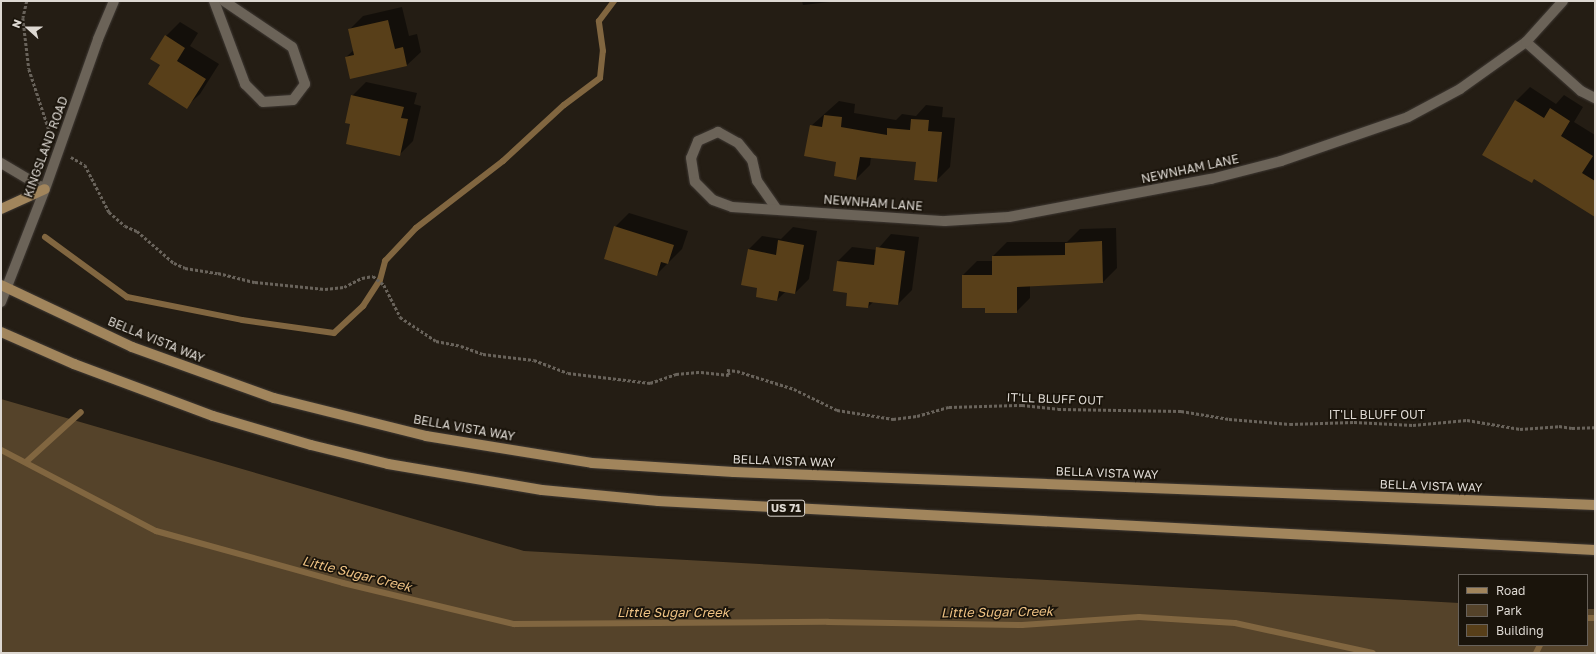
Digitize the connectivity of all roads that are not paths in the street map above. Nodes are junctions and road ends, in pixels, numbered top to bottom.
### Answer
1 (114, 1) edge
2 (214, 1) edge
3 (224, 1) edge
4 (1563, 1) edge
5 (1526, 42) junction
6 (1595, 98) edge
7 (1, 163) edge
8 (45, 190) junction
9 (776, 208) junction
10 (1, 209) edge
11 (4, 286) edge
12 (1, 302) edge
13 (1, 332) edge
14 (1595, 505) edge
15 (1595, 550) edge

1 - 8 street, KINGSLAND ROAD
2 - 3 street
4 - 5 street, NEWNHAM LANE
5 - 6 street
5 - 9 street, NEWNHAM LANE
7 - 8 street
8 - 10 main road
8 - 11 street, KINGSLAND ROAD
9 - 9 street, NEWNHAM LANE
11 - 12 street, KINGSLAND ROAD
11 - 14 main road, BELLA VISTA WAY
13 - 15 main road, US 71

